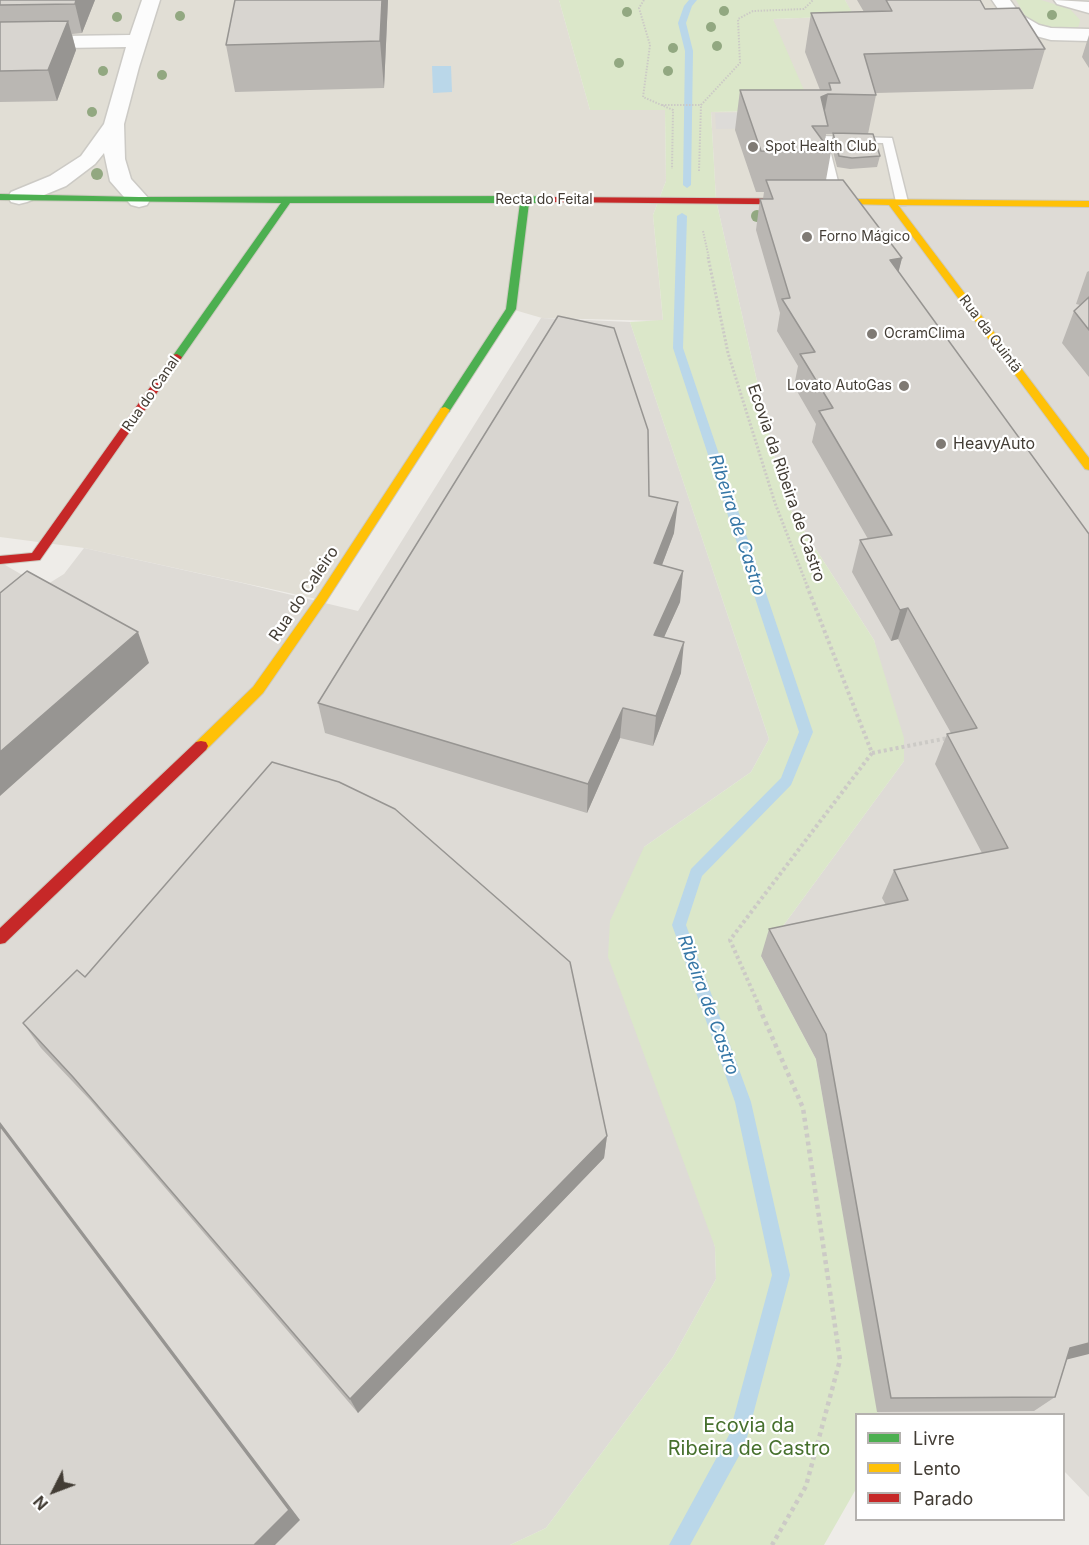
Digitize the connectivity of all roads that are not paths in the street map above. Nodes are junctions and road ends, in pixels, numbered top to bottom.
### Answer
1 (151, 0) edge
2 (1001, 0) edge
3 (1063, 0) edge
4 (1087, 10) edge
5 (1089, 35) edge
6 (136, 41) junction
7 (0, 44) edge
8 (114, 124) junction
9 (9, 197) edge
10 (139, 200) junction
11 (525, 200) junction
12 (287, 201) junction
13 (837, 201) junction
14 (896, 202) junction
15 (1089, 204) edge
16 (1089, 466) edge
17 (0, 560) edge
18 (0, 938) edge

1 - 6 street
2 - 5 street
3 - 4 street
6 - 7 street
6 - 8 street
8 - 9 street
8 - 10 street
9 - 10 street, Recta do Feital
10 - 12 street, Recta do Feital
11 - 12 street, Recta do Feital
11 - 13 street, Recta do Feital
11 - 18 street, Rua do Caleiro
12 - 17 street, Rua do Canal
13 - 14 street, Recta do Feital
13 - 14 lane
14 - 15 street, Recta do Feital
14 - 16 street, Rua da Quintã

